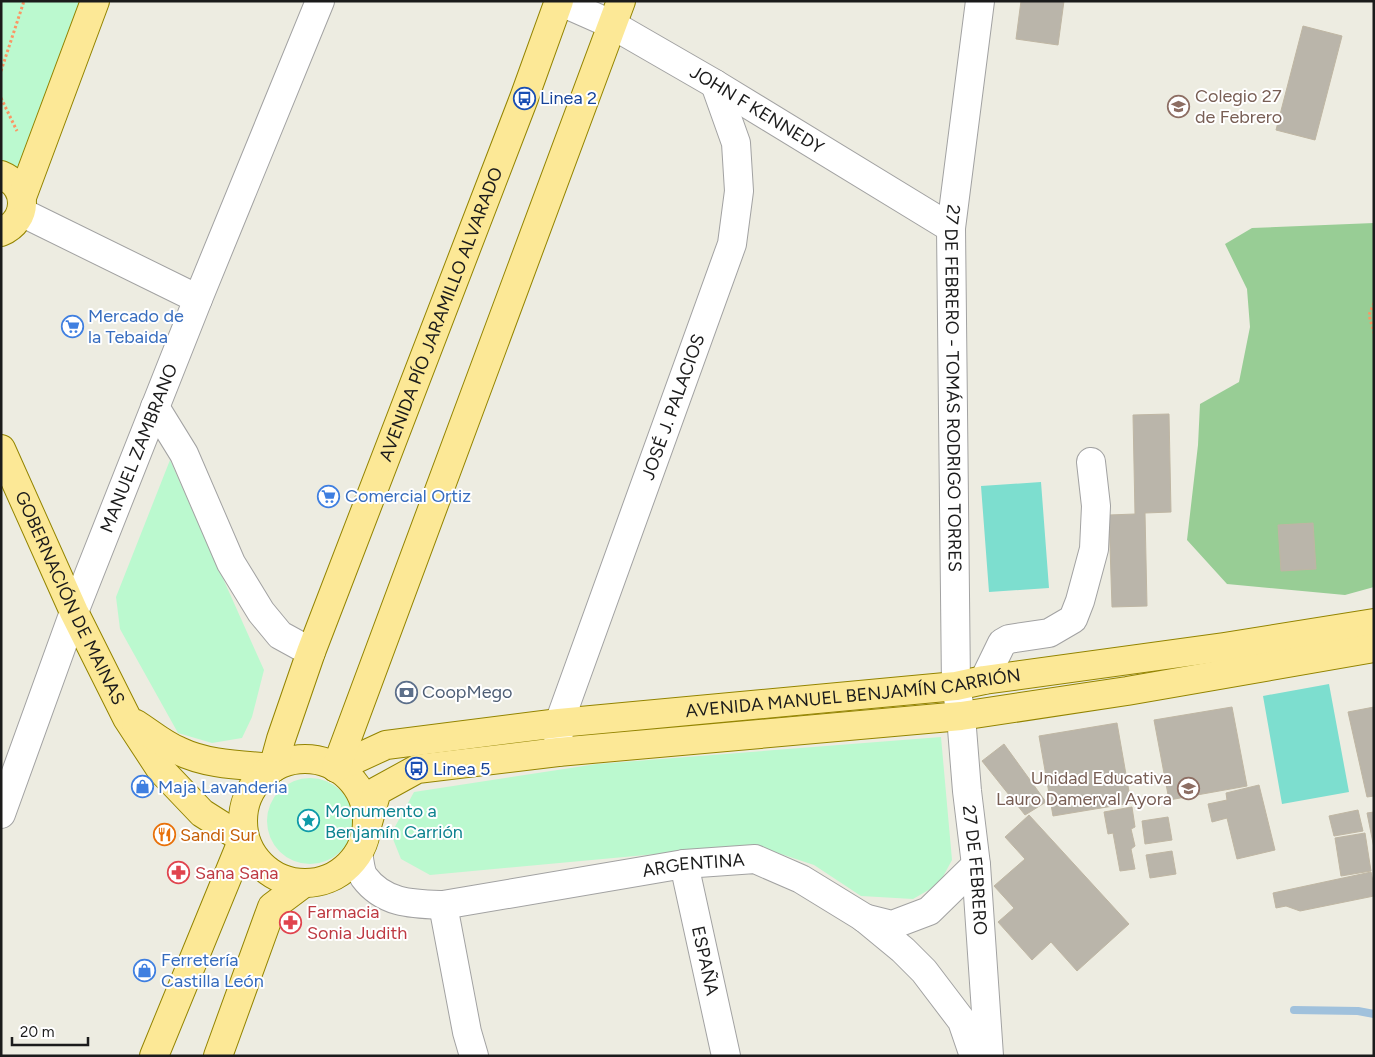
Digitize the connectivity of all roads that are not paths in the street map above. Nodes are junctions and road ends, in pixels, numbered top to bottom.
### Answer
1 (95, 1) edge
2 (320, 1) edge
3 (559, 1) edge
4 (980, 1) edge
5 (616, 13) edge
6 (715, 84) junction
7 (1, 175) edge
8 (10, 224) edge
9 (951, 228) junction
10 (198, 299) junction
11 (155, 407) junction
12 (1, 448) edge
13 (1091, 462) dead end
14 (74, 612) junction
15 (1374, 623) edge
16 (1374, 648) edge
17 (310, 652) junction
18 (984, 680) junction
19 (956, 686) junction
20 (961, 716) junction
21 (127, 718) junction
22 (558, 723) junction
23 (558, 752) junction
24 (274, 768) junction
25 (336, 768) junction
26 (1, 814) edge
27 (367, 826) junction
28 (243, 839) junction
29 (358, 854) junction
30 (684, 864) junction
31 (976, 865) junction
32 (304, 883) junction
33 (443, 905) junction
34 (863, 917) junction
35 (471, 1044) edge
36 (154, 1056) edge
37 (218, 1056) edge
38 (452, 1056) edge
39 (726, 1056) edge
40 (974, 1056) edge
41 (989, 1056) edge

1 - 8 main road
2 - 10 street, MANUEL ZAMBRANO
3 - 5 street, JOHN F KENNEDY
3 - 17 main road, AVENIDA PÍO JARAMILLO ALVARADO
4 - 9 street, 27 DE FEBRERO - TOMÁS RODRIGO TORRES
5 - 6 street, JOHN F KENNEDY
5 - 25 main road
6 - 9 street, JOHN F KENNEDY
6 - 22 street, JOSÉ J. PALACIOS
7 - 8 main road
8 - 10 street
9 - 19 street, 27 DE FEBRERO - TOMÁS RODRIGO TORRES
10 - 11 street, MANUEL ZAMBRANO
11 - 14 street, MANUEL ZAMBRANO
11 - 17 street
12 - 14 main road, GOBERNACIÓN DE MAINAS
13 - 18 street
14 - 21 main road, GOBERNACIÓN DE MAINAS
14 - 26 street, MANUEL ZAMBRANO
15 - 18 main road, AVENIDA MANUEL BENJAMÍN CARRIÓN
16 - 20 main road, AVENIDA MANUEL BENJAMÍN CARRIÓN
17 - 24 main road, AVENIDA PÍO JARAMILLO ALVARADO
18 - 19 main road, AVENIDA MANUEL BENJAMÍN CARRIÓN
19 - 20 street, 27 DE FEBRERO
19 - 22 main road, AVENIDA MANUEL BENJAMÍN CARRIÓN
20 - 23 main road, AVENIDA MANUEL BENJAMÍN CARRIÓN
20 - 31 street, 27 DE FEBRERO
21 - 24 main road
21 - 28 main road, GOBERNACIÓN DE MAINAS
22 - 23 street, JOSÉ J. PALACIOS
22 - 25 main road, AVENIDA MANUEL BENJAMÍN CARRIÓN
23 - 27 main road, AVENIDA MANUEL BENJAMÍN CARRIÓN
24 - 25 main road
24 - 28 main road
25 - 27 main road
27 - 29 main road
28 - 32 main road
28 - 36 main road
29 - 32 main road
29 - 33 street, ARGENTINA
30 - 33 street, ARGENTINA
30 - 34 street, ARGENTINA
30 - 39 street, ESPAÑA
31 - 34 street
31 - 41 street, 27 DE FEBRERO
32 - 37 main road
33 - 35 street
34 - 40 street, ARGENTINA
35 - 38 street

